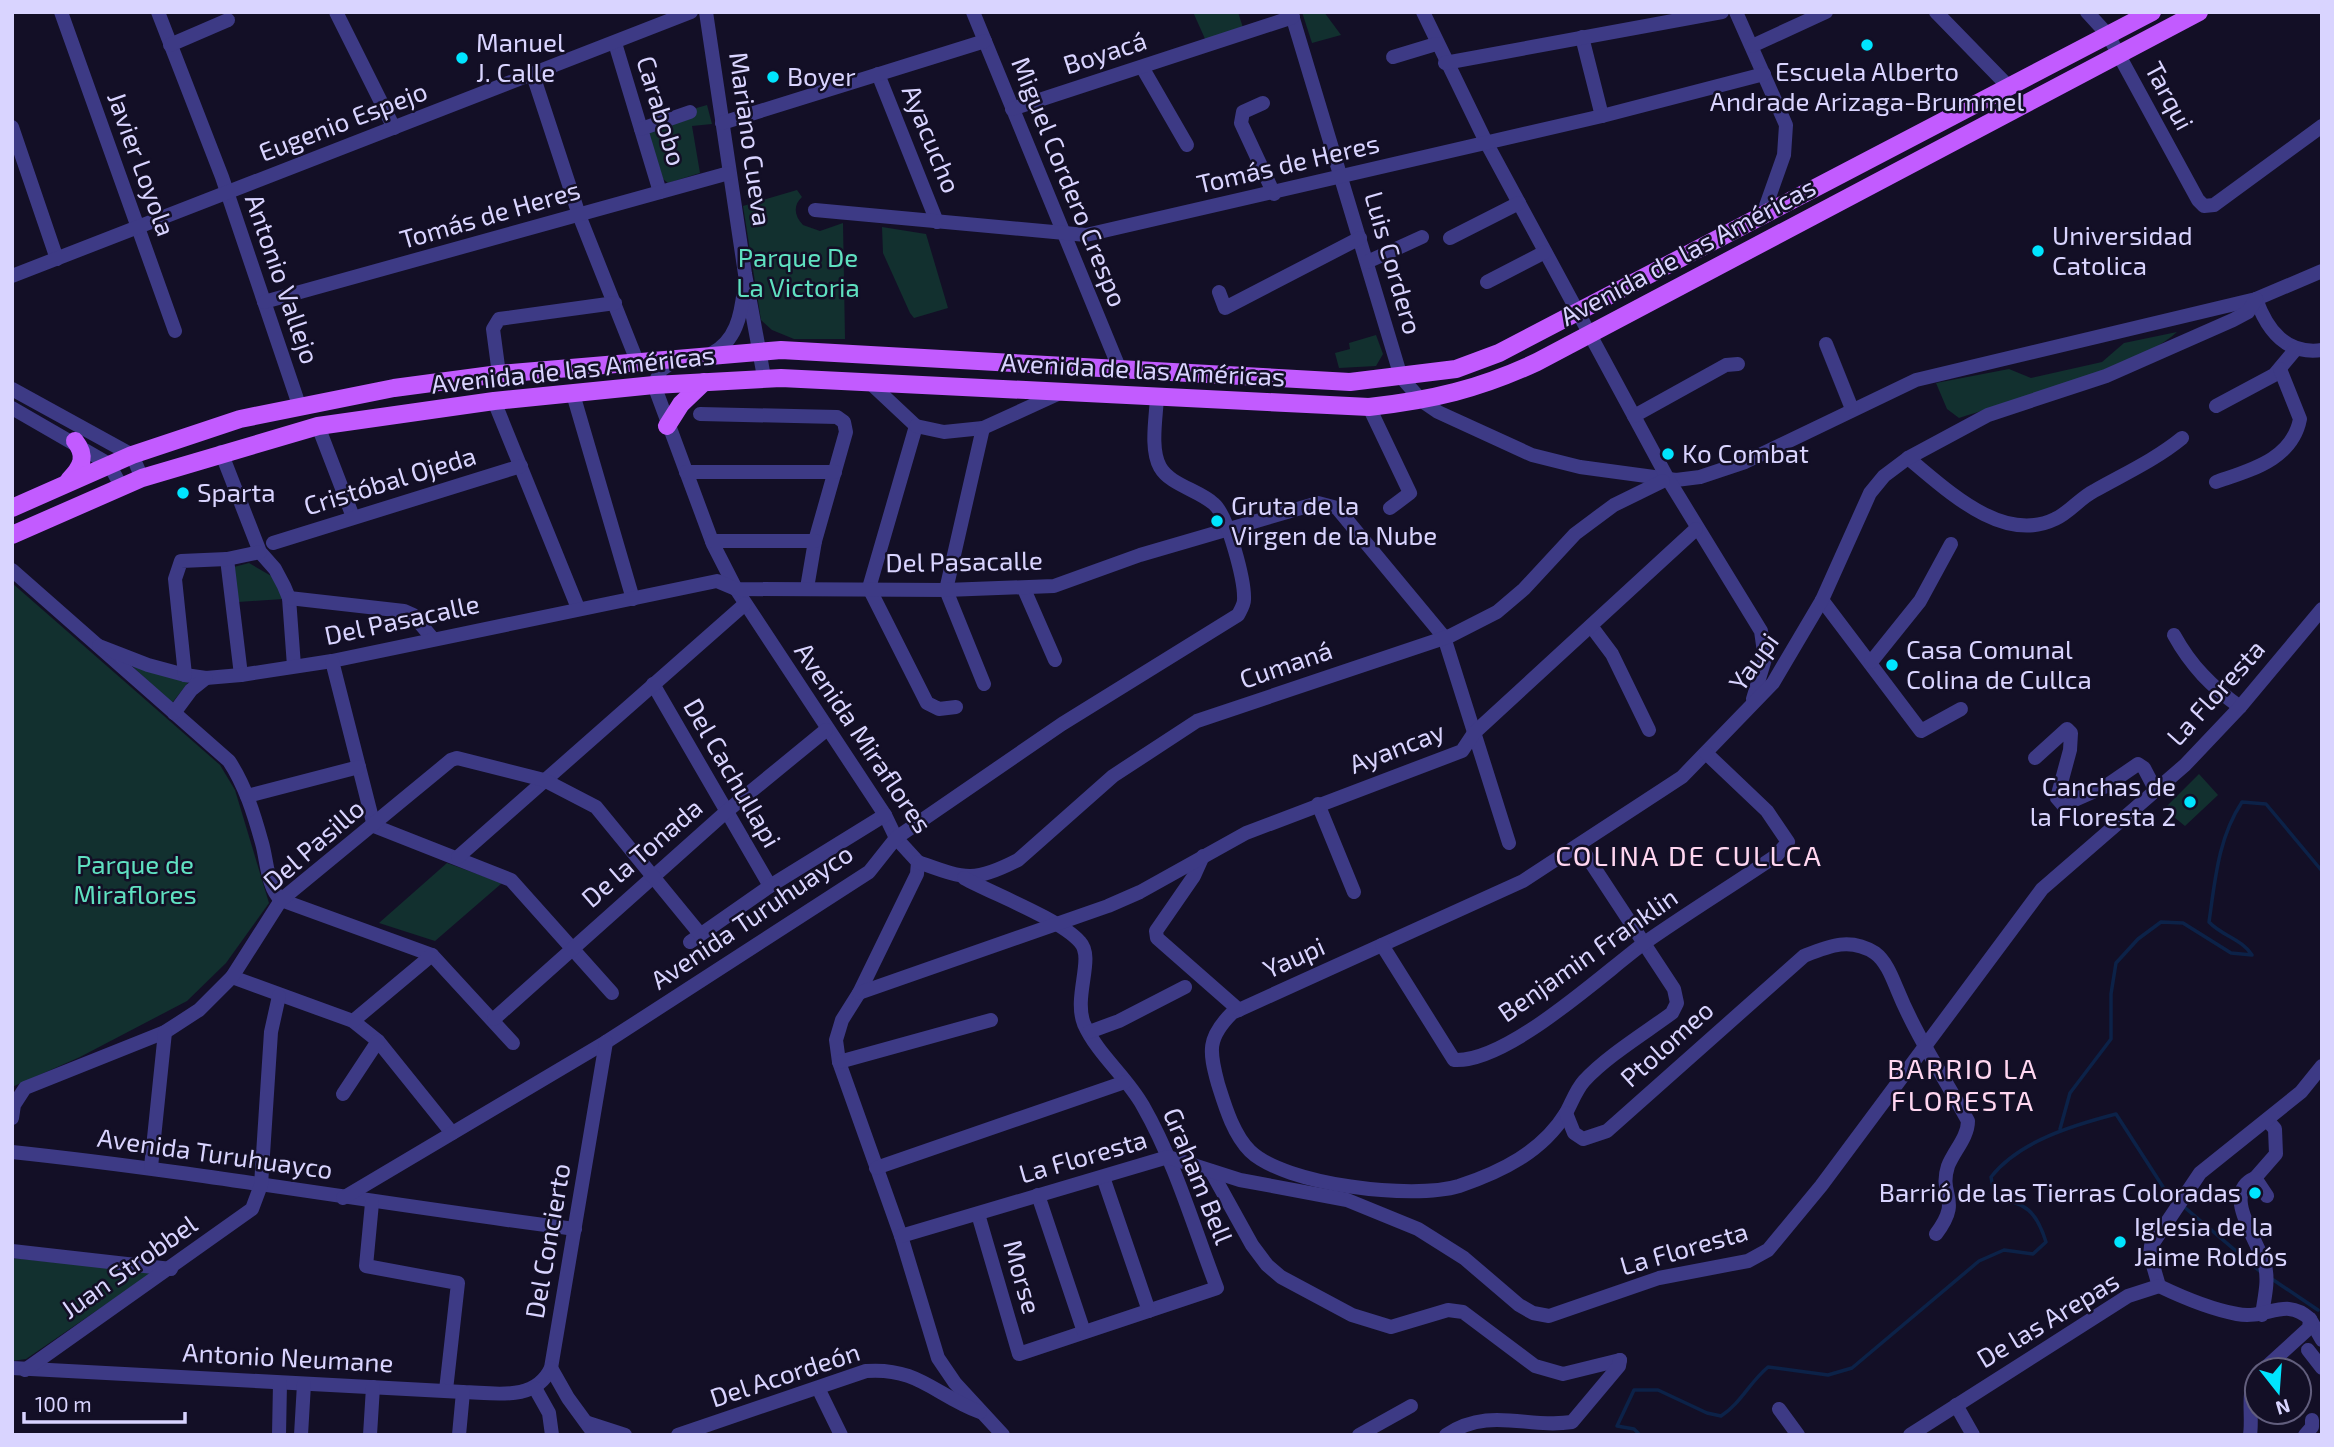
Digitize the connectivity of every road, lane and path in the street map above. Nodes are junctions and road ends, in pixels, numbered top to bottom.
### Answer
1 (61, 12) edge
2 (158, 12) edge
3 (336, 12) edge
4 (691, 12) edge
5 (706, 12) edge
6 (973, 12) edge
7 (1423, 12) edge
8 (1722, 12) edge
9 (1735, 12) edge
10 (1826, 12) edge
11 (1936, 12) edge
12 (2087, 12) edge
13 (2152, 12) edge
14 (2199, 12) edge
15 (1292, 15) edge
16 (228, 19) dead end
17 (2108, 35) junction
18 (1582, 37) junction
19 (985, 41) junction
20 (615, 43) junction
21 (1436, 44) junction
22 (170, 45) junction
23 (1752, 46) junction
24 (2119, 54) junction
25 (1393, 57) dead end
26 (1445, 63) junction
27 (1142, 67) junction
28 (878, 74) junction
29 (1764, 74) junction
30 (533, 75) junction
31 (2008, 86) junction
32 (1263, 103) dead end
33 (1012, 109) junction
34 (690, 112) dead end
35 (1602, 116) junction
36 (722, 123) junction
37 (2322, 126) edge
38 (12, 127) edge
39 (394, 128) junction
40 (641, 129) junction
41 (1486, 142) junction
42 (1187, 145) dead end
43 (17, 159) edge
44 (729, 173) junction
45 (1342, 177) junction
46 (660, 192) junction
47 (226, 193) junction
48 (1274, 194) junction
49 (1519, 203) junction
50 (815, 210) dead end
51 (579, 215) junction
52 (1762, 217) junction
53 (937, 222) junction
54 (137, 227) junction
55 (1067, 234) junction
56 (1422, 237) dead end
57 (1360, 238) junction
58 (1450, 238) dead end
59 (1545, 252) junction
60 (57, 259) junction
61 (1367, 262) junction
62 (2322, 271) edge
63 (745, 274) junction
64 (12, 276) edge
65 (1487, 282) dead end
66 (1219, 292) dead end
67 (2256, 299) junction
68 (264, 302) junction
69 (615, 303) junction
70 (1577, 311) junction
71 (175, 331) dead end
72 (1590, 335) junction
73 (1826, 344) dead end
74 (2296, 349) junction
75 (760, 350) junction
76 (2322, 350) edge
77 (711, 354) junction
78 (681, 357) junction
79 (638, 361) junction
80 (1738, 364) dead end
81 (2280, 369) junction
82 (1119, 370) junction
83 (499, 374) junction
84 (764, 377) junction
85 (1401, 377) junction
86 (868, 381) junction
87 (704, 382) junction
88 (654, 385) junction
89 (12, 389) edge
90 (1065, 392) junction
91 (573, 394) junction
92 (1157, 397) junction
93 (494, 401) junction
94 (1422, 401) junction
95 (299, 405) junction
96 (1369, 407) junction
97 (2216, 407) dead end
98 (12, 408) edge
99 (1852, 409) junction
100 (700, 414) dead end
101 (1634, 416) junction
102 (318, 426) junction
103 (667, 426) junction
104 (916, 426) junction
105 (983, 428) junction
106 (2182, 438) dead end
107 (75, 442) junction
108 (221, 452) junction
109 (132, 455) junction
110 (1908, 458) junction
111 (109, 464) junction
112 (521, 466) junction
113 (686, 472) junction
114 (835, 472) junction
115 (142, 478) junction
116 (1668, 479) junction
117 (68, 481) junction
118 (2216, 482) dead end
119 (121, 486) junction
120 (12, 508) edge
121 (1390, 508) dead end
122 (353, 517) junction
123 (1229, 529) junction
124 (1696, 529) junction
125 (12, 535) edge
126 (712, 541) junction
127 (815, 541) junction
128 (273, 542) dead end
129 (1951, 544) dead end
130 (260, 552) junction
131 (228, 559) junction
132 (12, 570) edge
133 (807, 588) junction
134 (869, 588) junction
135 (736, 589) junction
136 (1024, 589) junction
137 (946, 590) junction
138 (289, 598) junction
139 (633, 598) junction
140 (1822, 600) junction
141 (745, 604) junction
142 (578, 608) junction
143 (2322, 609) edge
144 (1591, 626) junction
145 (2174, 635) dead end
146 (1444, 637) junction
147 (433, 639) junction
148 (99, 646) junction
149 (1055, 660) dead end
150 (332, 661) junction
151 (1871, 662) junction
152 (294, 666) junction
153 (186, 675) junction
154 (241, 675) junction
155 (206, 678) junction
156 (653, 684) junction
157 (984, 684) dead end
158 (956, 707) dead end
159 (2240, 707) junction
160 (1961, 709) dead end
161 (174, 713) junction
162 (1738, 722) junction
163 (826, 730) junction
164 (1649, 730) dead end
165 (1474, 733) junction
166 (1706, 753) junction
167 (2035, 758) dead end
168 (359, 767) junction
169 (544, 780) junction
170 (2156, 791) junction
171 (247, 796) junction
172 (1318, 804) junction
173 (727, 811) junction
174 (884, 815) junction
175 (374, 826) junction
176 (896, 838) junction
177 (1509, 844) dead end
178 (1580, 846) junction
179 (1203, 856) junction
180 (458, 857) junction
181 (918, 862) junction
182 (653, 876) junction
183 (964, 878) junction
184 (770, 886) junction
185 (1354, 892) dead end
186 (281, 900) junction
187 (1057, 925) junction
188 (1643, 944) junction
189 (1382, 945) junction
190 (572, 947) junction
191 (432, 955) junction
192 (232, 977) junction
193 (1185, 987) dead end
194 (612, 993) dead end
195 (859, 993) junction
196 (279, 996) junction
197 (1235, 1011) junction
198 (494, 1019) junction
199 (991, 1020) dead end
200 (353, 1021) junction
201 (165, 1032) junction
202 (1089, 1032) junction
203 (378, 1041) junction
204 (606, 1042) junction
205 (513, 1043) dead end
206 (1924, 1049) junction
207 (839, 1062) junction
208 (2322, 1066) edge
209 (1125, 1082) junction
210 (343, 1094) dead end
211 (1566, 1113) junction
212 (12, 1118) edge
213 (2267, 1120) junction
214 (452, 1133) junction
215 (12, 1152) edge
216 (1168, 1157) junction
217 (151, 1167) junction
218 (876, 1168) junction
219 (1211, 1171) junction
220 (1102, 1177) junction
221 (2255, 1178) junction
222 (261, 1185) junction
223 (1348, 1185) junction
224 (1038, 1195) junction
225 (2267, 1196) dead end
226 (343, 1198) junction
227 (1347, 1200) junction
228 (372, 1203) junction
229 (978, 1214) junction
230 (575, 1229) junction
231 (1936, 1234) dead end
232 (901, 1236) junction
233 (12, 1251) edge
234 (171, 1269) junction
235 (2159, 1286) junction
236 (1149, 1311) junction
237 (2262, 1315) junction
238 (2310, 1320) junction
239 (1084, 1332) junction
240 (2322, 1340) edge
241 (2308, 1350) dead end
242 (2278, 1356) edge
243 (551, 1368) junction
244 (2322, 1368) edge
245 (19, 1369) edge
246 (12, 1378) edge
247 (280, 1383) junction
248 (304, 1384) junction
249 (373, 1387) junction
250 (535, 1388) junction
251 (818, 1388) junction
252 (446, 1390) junction
253 (463, 1392) junction
254 (1956, 1405) junction
255 (1411, 1406) dead end
256 (1779, 1409) dead end
257 (982, 1412) junction
258 (591, 1429) edge
259 (279, 1435) edge
260 (301, 1435) edge
261 (370, 1435) edge
262 (459, 1435) edge
263 (552, 1435) edge
264 (625, 1435) edge
265 (678, 1435) edge
266 (841, 1435) edge
267 (1003, 1435) edge
268 (1359, 1435) edge
269 (1446, 1435) edge
270 (1798, 1435) edge
271 (1910, 1435) edge
272 (1973, 1435) edge

1 - 54 street, Javier Loyola
2 - 22 street, Antonio Vallejo
3 - 39 street
4 - 20 street, Eugenio Espejo
5 - 36 street, Mariano Cueva
6 - 19 street, Miguel Cordero Crespo
7 - 21 street
8 - 18 street
9 - 23 street
10 - 23 street
11 - 31 street
12 - 17 street, Tarqui
13 - 17 main road, Avenida de las Américas
14 - 24 main road, Avenida de las Américas
15 - 27 street, Boyacá
15 - 45 street, Luis Cordero
16 - 22 street
17 - 24 street, Tarqui
17 - 31 main road, Avenida de las Américas
18 - 26 street
18 - 35 street
19 - 28 street
19 - 33 street, Miguel Cordero Crespo
20 - 30 street, Eugenio Espejo
20 - 40 street, Carabobo
21 - 25 street
21 - 26 street
22 - 47 street, Antonio Vallejo
23 - 29 street
24 - 37 street, Tarqui
24 - 72 main road, Avenida de las Américas
26 - 41 street
27 - 33 street, Boyacá
27 - 42 street
28 - 36 street
28 - 53 street, Ayacucho
29 - 35 street, Tomás de Heres
29 - 52 street
30 - 39 street, Eugenio Espejo
30 - 51 street
31 - 52 main road, Avenida de las Américas
32 - 48 street
33 - 55 street, Miguel Cordero Crespo
34 - 40 street
35 - 41 street, Tomás de Heres
36 - 44 street, Mariano Cueva
38 - 43 street
39 - 47 street, Eugenio Espejo
40 - 46 street, Carabobo
41 - 45 street, Tomás de Heres
41 - 49 street
43 - 60 street
44 - 46 street, Tomás de Heres
44 - 63 street, Mariano Cueva
45 - 48 street, Tomás de Heres
45 - 57 street, Luis Cordero
46 - 51 street, Tomás de Heres
47 - 54 street, Eugenio Espejo
47 - 68 street, Antonio Vallejo
48 - 55 street, Tomás de Heres
49 - 58 street
49 - 59 street
50 - 53 street, Tomás de Heres
51 - 68 street, Tomás de Heres
51 - 69 street
52 - 70 main road, Avenida de las Américas
53 - 55 street, Tomás de Heres
54 - 60 street, Eugenio Espejo
54 - 71 street, Javier Loyola
55 - 82 street, Miguel Cordero Crespo
56 - 61 street
57 - 61 street, Luis Cordero
57 - 66 street
59 - 65 street
59 - 70 street
60 - 64 street, Eugenio Espejo
61 - 85 street, Luis Cordero
62 - 67 street
63 - 75 street, Mariano Cueva
63 - 77 street, Mariano Cueva
67 - 74 street
67 - 99 street
67 - 110 street, Yaupi
68 - 95 street, Antonio Vallejo
69 - 79 street
69 - 83 street
70 - 72 street
70 - 85 main road, Avenida de las Américas
72 - 94 main road, Avenida de las Américas
72 - 101 street
73 - 99 street
74 - 76 street
74 - 81 street
75 - 77 main road, Avenida de las Américas
75 - 82 main road, Avenida de las Américas
75 - 84 street, Mariano Cueva
77 - 78 main road, Avenida de las Américas
78 - 79 main road, Avenida de las Américas
78 - 88 street
79 - 83 main road, Avenida de las Américas
80 - 101 street
81 - 97 street
81 - 118 street
82 - 85 main road, Avenida de las Américas
83 - 95 main road, Avenida de las Américas
84 - 86 main road, Avenida de las Américas
84 - 87 main road, Avenida de las Américas
85 - 94 street, Luis Cordero
86 - 90 main road, Avenida de las Américas
86 - 104 street
87 - 88 main road, Avenida de las Américas
87 - 103 main road
88 - 91 main road, Avenida de las Américas
88 - 103 street, Avenida Miraflores
89 - 109 street
90 - 92 main road, Avenida de las Américas
90 - 105 street
91 - 93 main road, Avenida de las Américas
91 - 139 street
92 - 96 main road, Avenida de las Américas
92 - 123 street, Avenida Turuhuayco
93 - 102 main road, Avenida de las Américas
93 - 112 street
94 - 96 main road, Avenida de las Américas
94 - 116 street
95 - 109 main road, Avenida de las Américas
96 - 121 street
98 - 107 street
99 - 116 street
100 - 114 street
101 - 116 street
102 - 108 main road, Avenida de las Américas
102 - 122 street
103 - 113 street, Avenida Miraflores
104 - 105 street
104 - 134 street
105 - 137 street
106 - 110 street
107 - 111 street
107 - 117 main road
108 - 115 main road, Avenida de las Américas
108 - 130 street
109 - 111 main road, Avenida de las Américas
109 - 115 street
110 - 140 street, Yaupi
111 - 117 main road, Avenida de las Américas
111 - 119 street
112 - 122 street, Cristóbal Ojeda
112 - 142 street
113 - 114 street
113 - 126 street, Avenida Miraflores
114 - 127 street
115 - 119 main road, Avenida de las Américas
116 - 124 street
116 - 146 street, Cumaná
117 - 120 main road, Avenida de las Américas
119 - 125 main road, Avenida de las Américas
122 - 128 street, Cristóbal Ojeda
123 - 136 street, Del Pasacalle
123 - 146 street, Del Pasacalle
123 - 176 street, Avenida Turuhuayco
124 - 144 street, Ayancay
124 - 162 street
126 - 127 street
126 - 135 street, Avenida Miraflores
127 - 133 street
129 - 151 street
130 - 131 street
130 - 138 street
131 - 153 street
131 - 154 street
132 - 148 street, Del Pasacalle
133 - 134 street, Del Pasacalle
133 - 135 street, Del Pasacalle
134 - 137 street, Del Pasacalle
134 - 158 street
135 - 139 street, Del Pasacalle
135 - 141 street, Avenida Miraflores
136 - 137 street, Del Pasacalle
136 - 149 street
137 - 157 street
138 - 147 street
138 - 152 street
139 - 142 street, Del Pasacalle
140 - 151 street
140 - 162 street, Yaupi
141 - 156 street
141 - 163 street, Avenida Miraflores
142 - 147 street, Del Pasacalle
143 - 159 street, La Floresta
144 - 164 street
144 - 165 street, Ayancay
145 - 159 street
146 - 165 street, Del Pasacalle
146 - 183 street, Cumaná
147 - 150 street, Del Pasacalle
148 - 153 street, Del Pasacalle
148 - 161 street, Del Pasacalle
150 - 152 street, Del Pasacalle
150 - 168 street
151 - 160 street
152 - 154 street, Del Pasacalle
153 - 155 street, Del Pasacalle
154 - 155 street, Del Pasacalle
155 - 161 street
156 - 169 street
156 - 173 street, Del Cachullapi
159 - 170 street, La Floresta
161 - 171 street, Del Pasacalle
162 - 166 street, Yaupi
163 - 173 street, De la Tonada
163 - 174 street, Avenida Miraflores
165 - 172 street, Ayancay
165 - 177 street, Del Pasacalle
166 - 178 street, Yaupi
166 - 188 street, Benjamin Franklin
167 - 170 street
168 - 171 street
168 - 175 street
169 - 175 street, Del Pasillo
169 - 180 street
169 - 182 street
170 - 206 street, La Floresta
171 - 186 street, Del Pasacalle
172 - 179 street, Ayancay
172 - 185 street
173 - 182 street, De la Tonada
173 - 184 street, Del Cachullapi
174 - 176 street, Avenida Miraflores
174 - 184 street
175 - 180 street
175 - 186 street, Del Pasillo
176 - 181 street, Avenida Miraflores
176 - 204 street, Avenida Turuhuayco
178 - 188 street
178 - 189 street, Yaupi
179 - 187 street, Ayancay
179 - 197 street
180 - 190 street
181 - 183 street
181 - 195 street, Avenida Miraflores
182 - 184 street
182 - 190 street, De la Tonada
183 - 187 street, Graham Bell
186 - 191 street
186 - 192 street, Del Pasillo
187 - 195 street, Ayancay
187 - 202 street, Graham Bell
188 - 189 street, Benjamin Franklin
188 - 211 street
189 - 197 street, Yaupi
190 - 194 street
190 - 198 street, De la Tonada
191 - 198 street
191 - 200 street
192 - 196 street
192 - 201 street, Del Pasillo
193 - 202 street
195 - 207 street, Avenida Miraflores
196 - 200 street
196 - 222 street
197 - 223 street
198 - 205 street
199 - 207 street
200 - 203 street
201 - 212 street, Del Pasillo
201 - 217 street
202 - 209 street, Graham Bell
203 - 210 street
203 - 214 street
204 - 214 street, Avenida Turuhuayco
204 - 230 street, Del Concierto
206 - 211 street, Ptolomeo
206 - 227 street, La Floresta
206 - 231 street
207 - 218 street, Avenida Miraflores
208 - 213 street
209 - 216 street, Graham Bell
209 - 218 street
211 - 223 street
213 - 221 street
213 - 235 street
214 - 226 street, Avenida Turuhuayco
215 - 217 street, Avenida Turuhuayco
216 - 219 street, La Floresta
216 - 220 street, La Floresta
216 - 236 street, Graham Bell
217 - 222 street, Avenida Turuhuayco
218 - 232 street, Avenida Miraflores
219 - 227 street, La Floresta
219 - 269 street
220 - 224 street, La Floresta
220 - 236 street
221 - 225 street
221 - 237 street
222 - 226 street, Avenida Turuhuayco
222 - 234 street, Juan Strobbel
223 - 227 street
224 - 229 street, La Floresta
224 - 239 street
226 - 228 street
228 - 230 street
228 - 252 street
229 - 232 street, La Floresta
229 - 239 street, Morse
230 - 243 street, Del Concierto
232 - 257 street, Avenida Miraflores
233 - 234 street
234 - 245 street, Juan Strobbel
235 - 237 street, De las Arepas
235 - 254 street, De las Arepas
236 - 239 street
237 - 238 street, De las Arepas
238 - 240 street
238 - 242 street
241 - 244 street
243 - 250 street
243 - 258 street
245 - 246 street, Juan Strobbel
245 - 247 street, Antonio Neumane
247 - 248 street, Antonio Neumane
247 - 259 street
248 - 249 street, Antonio Neumane
248 - 260 street
249 - 252 street, Antonio Neumane
249 - 261 street
250 - 253 street, Antonio Neumane
250 - 263 street
251 - 257 street, Del Acordeón
251 - 265 street, Del Acordeón
251 - 266 street
252 - 253 street, Antonio Neumane
253 - 262 street
254 - 271 street, De las Arepas
254 - 272 street
255 - 268 street
256 - 270 street
257 - 267 street
258 - 264 street

